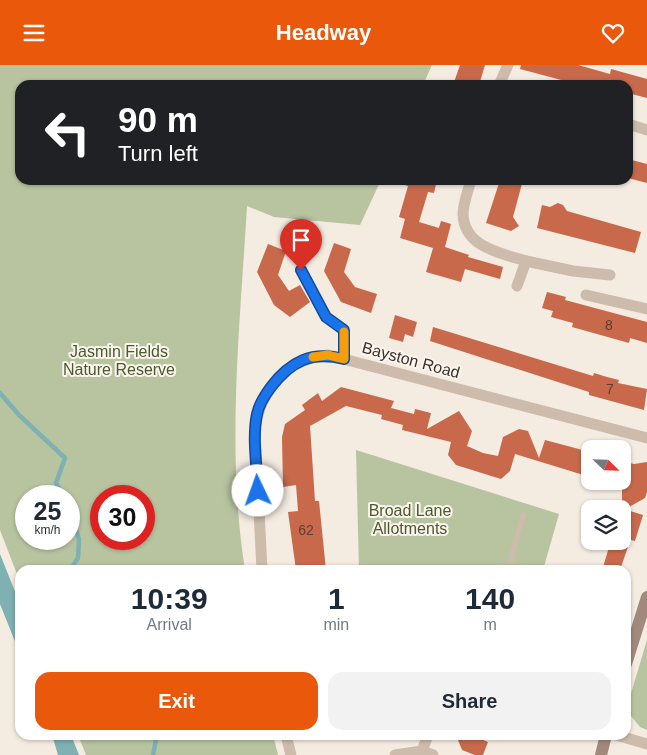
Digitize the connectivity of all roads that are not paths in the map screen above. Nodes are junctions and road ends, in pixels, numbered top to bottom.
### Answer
1 (508, 65) edge
2 (501, 80) edge
3 (633, 126) edge
4 (647, 130) edge
5 (470, 185) edge
6 (526, 261) junction
7 (301, 270) dead end
8 (610, 275) dead end
9 (517, 285) dead end
10 (586, 295) dead end
11 (647, 309) edge
12 (344, 359) junction
13 (647, 438) edge
14 (523, 515) dead end
15 (262, 565) edge
16 (509, 565) edge
17 (647, 597) edge
18 (631, 648) edge
19 (631, 739) edge
20 (287, 740) edge
21 (428, 740) edge
22 (604, 740) edge
23 (647, 744) edge
24 (428, 753) edge
25 (291, 755) edge
26 (395, 755) edge
27 (600, 755) edge

1 - 2 street
3 - 4 street
5 - 6 street
6 - 8 street
6 - 9 street
7 - 12 lane
10 - 11 street
12 - 13 street, Bayston Road
12 - 15 street, Bayston Road
14 - 16 lane
17 - 18 street
19 - 23 street
20 - 25 street
21 - 24 street
22 - 27 street
24 - 26 street

